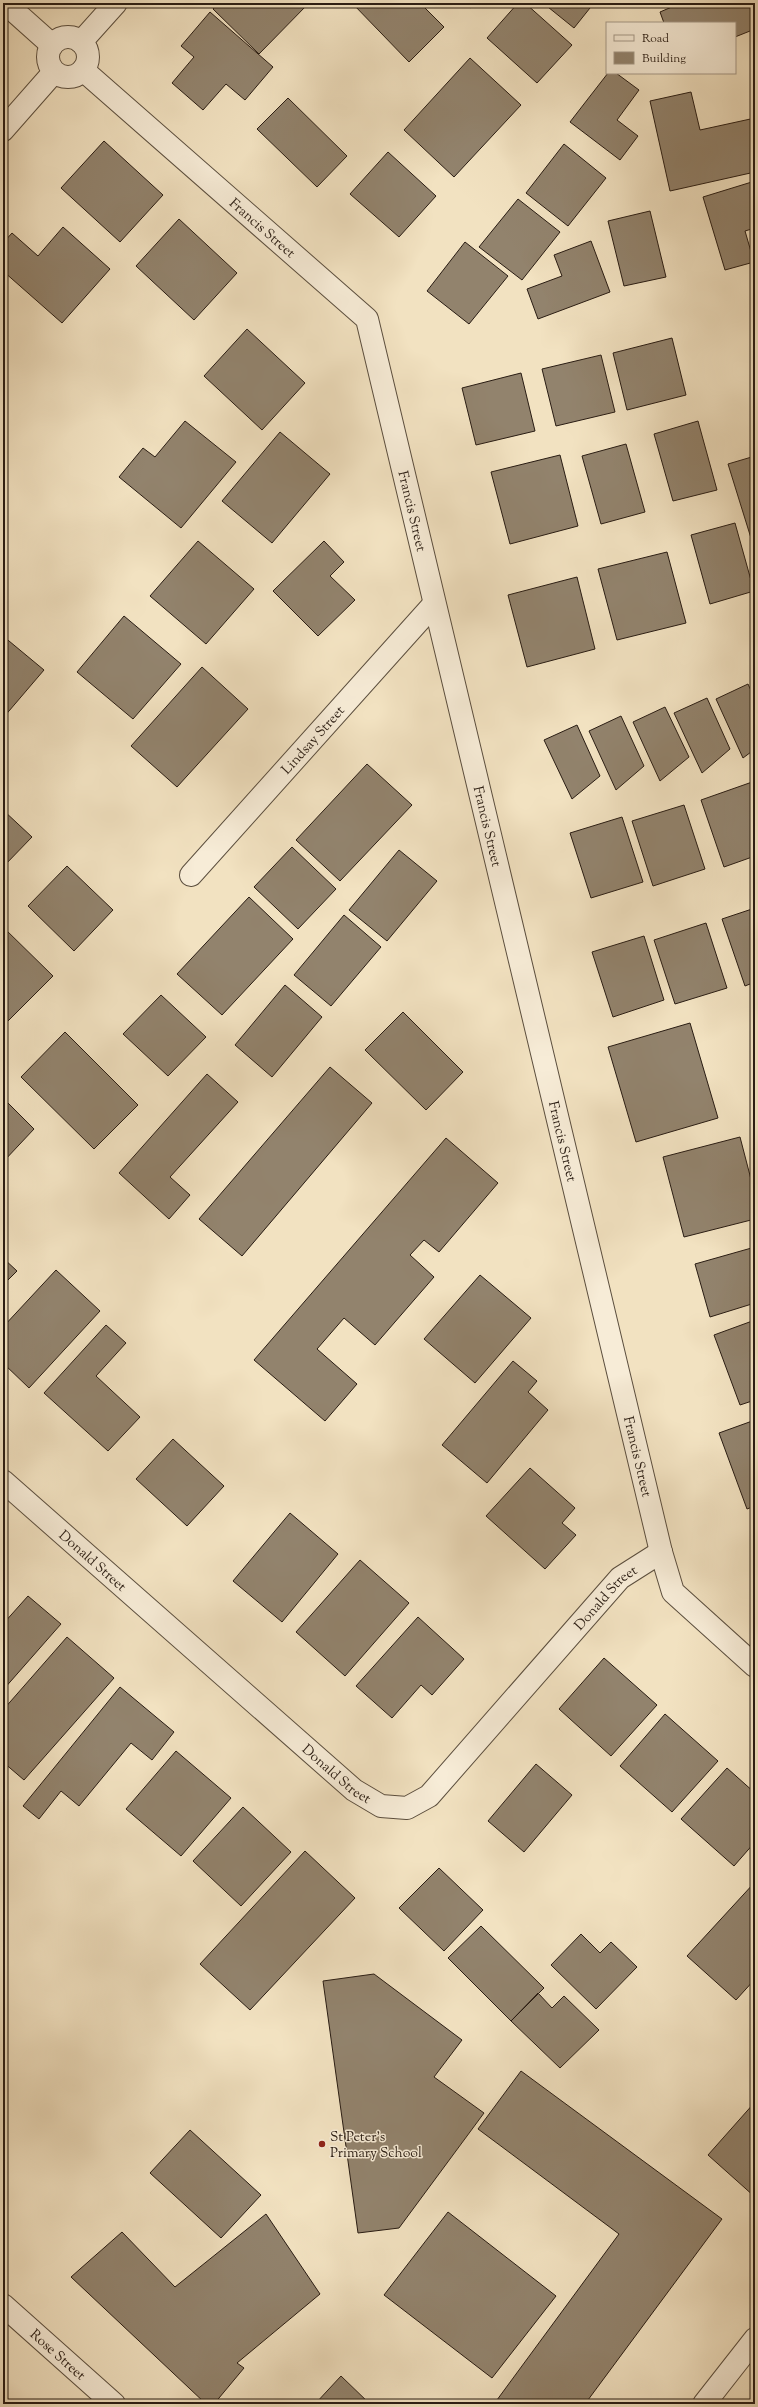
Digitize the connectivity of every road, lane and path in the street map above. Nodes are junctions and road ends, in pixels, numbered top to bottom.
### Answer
1 (5, 3) edge
2 (116, 3) edge
3 (81, 42) junction
4 (52, 45) junction
5 (83, 70) junction
6 (54, 72) junction
7 (3, 130) edge
8 (434, 604) junction
9 (191, 875) dead end
10 (3, 1481) edge
11 (661, 1552) junction
12 (755, 1666) edge
13 (3, 2305) edge
14 (755, 2339) edge
15 (114, 2404) edge
16 (704, 2404) edge

1 - 4 street
2 - 3 street
3 - 4 street
3 - 5 street
4 - 6 street
5 - 6 street
5 - 8 street, Francis Street
6 - 7 street
8 - 9 street, Lindsay Street
8 - 11 street, Francis Street
10 - 11 street, Donald Street
11 - 12 street, Francis Street
13 - 15 street, Rose Street
14 - 16 street

